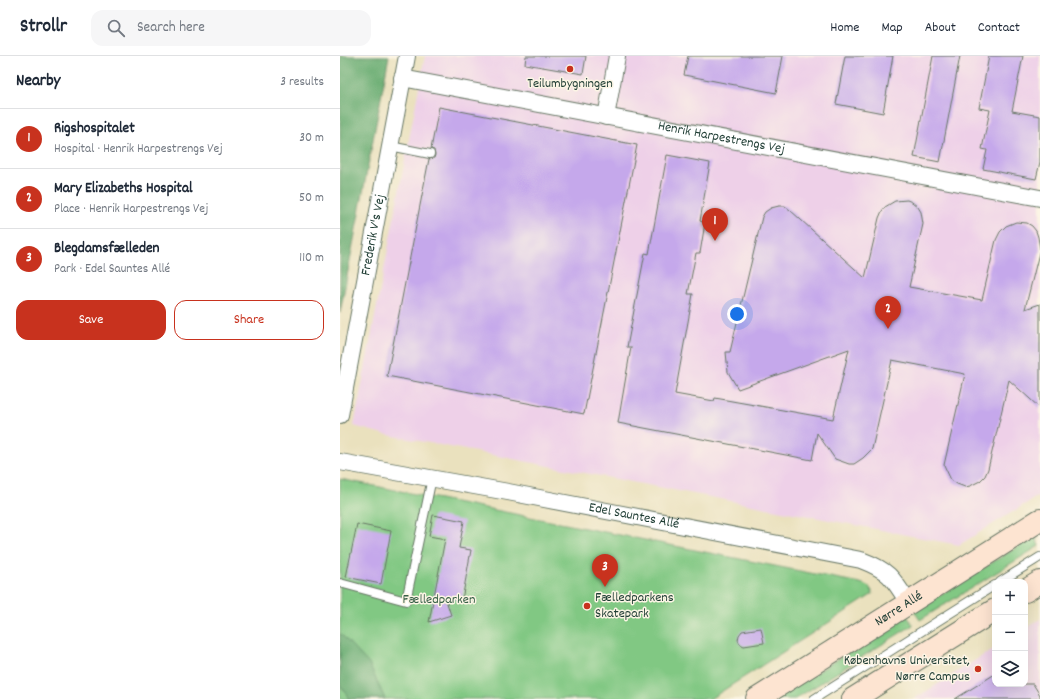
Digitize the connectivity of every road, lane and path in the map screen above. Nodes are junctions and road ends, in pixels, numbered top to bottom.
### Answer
1 (407, 56) edge
2 (617, 56) edge
3 (402, 78) junction
4 (606, 117) junction
5 (390, 146) junction
6 (430, 154) dead end
7 (1040, 198) edge
8 (340, 415) edge
9 (340, 462) edge
10 (432, 478) junction
11 (1040, 520) edge
12 (1040, 557) edge
13 (1005, 579) edge
14 (1040, 582) edge
15 (340, 583) edge
16 (992, 587) edge
17 (1028, 589) edge
18 (909, 604) junction
19 (992, 612) edge
20 (757, 699) edge
21 (814, 699) edge
22 (853, 699) edge

1 - 3 street, Frederik V's Vej
2 - 4 street
3 - 4 street, Henrik Harpestrengs Vej
3 - 5 street, Frederik V's Vej
4 - 7 street, Henrik Harpestrengs Vej
5 - 6 lane
5 - 8 street, Frederik V's Vej
9 - 10 street, Edel Sauntes Allé
10 - 15 lane
10 - 18 street, Edel Sauntes Allé
11 - 18 street, Nørre Allé
12 - 13 lane
14 - 17 street
16 - 21 lane
18 - 20 street, Nørre Allé
19 - 22 street

